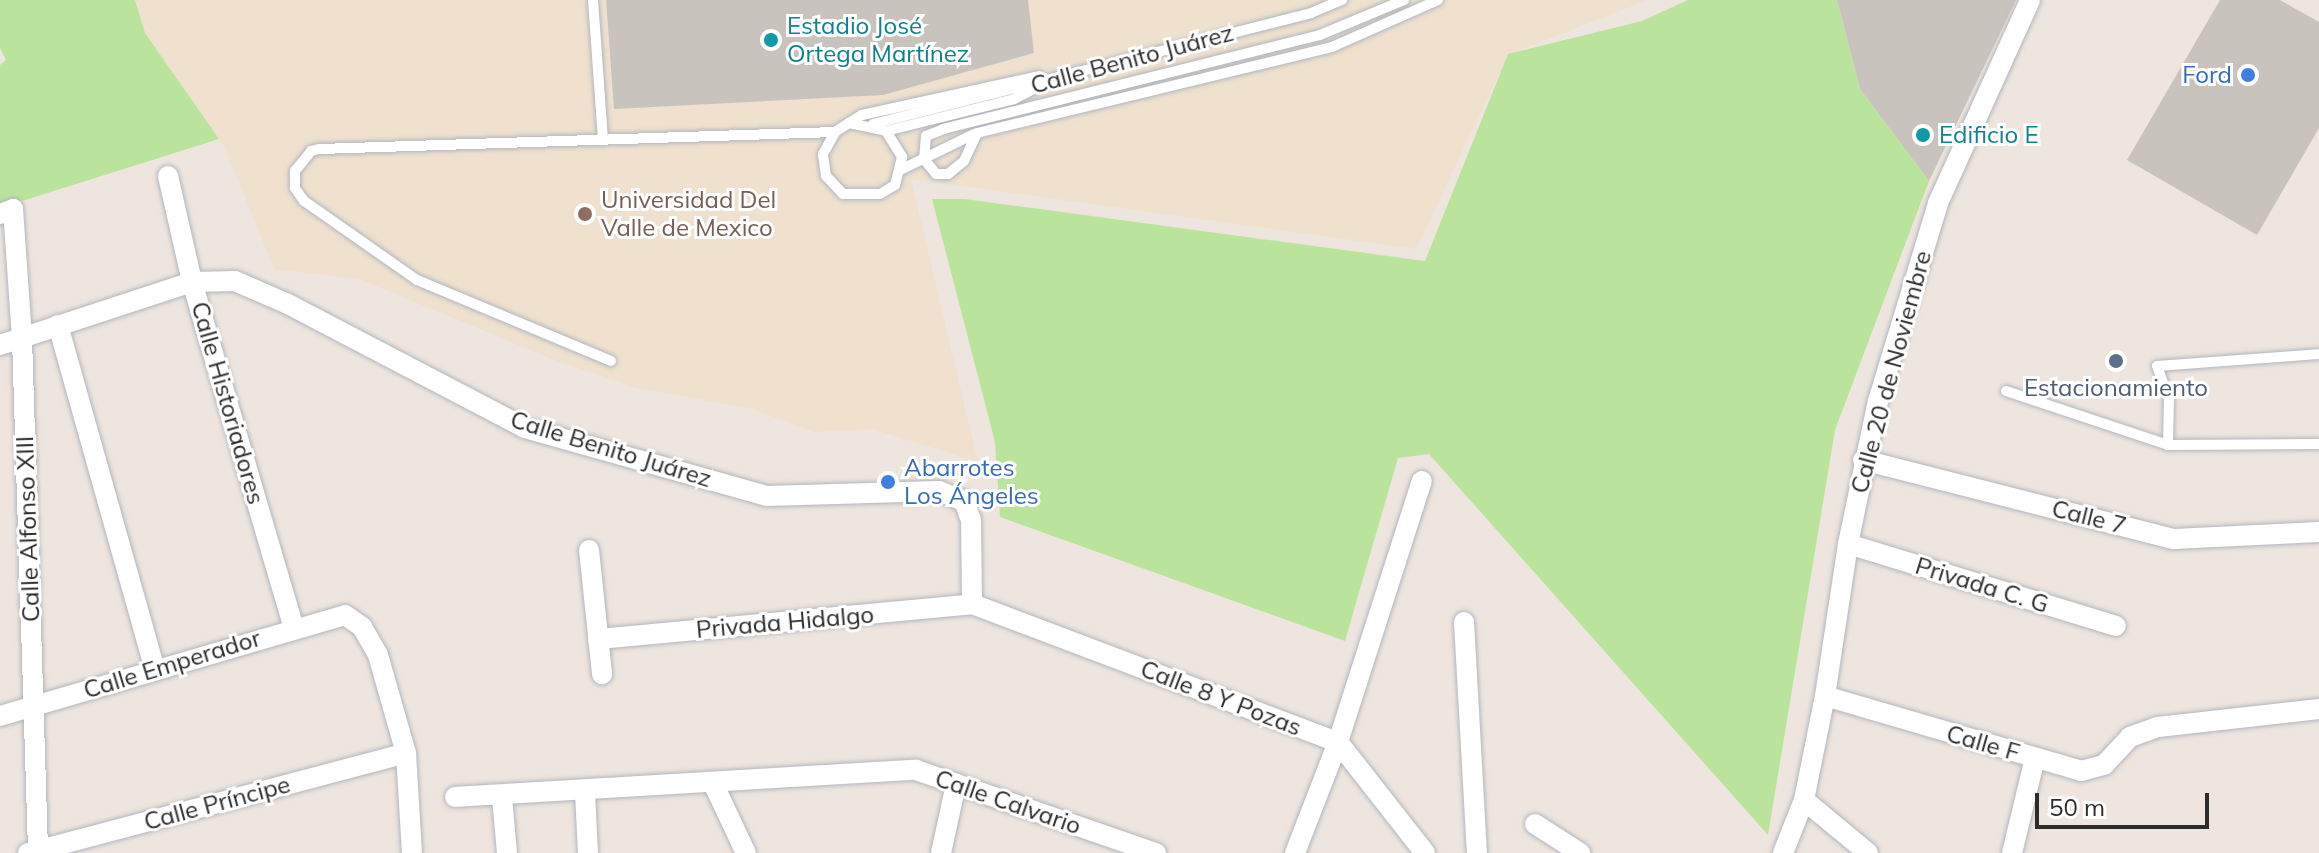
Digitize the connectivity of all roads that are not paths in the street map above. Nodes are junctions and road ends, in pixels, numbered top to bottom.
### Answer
1 (593, 0) edge
2 (1342, 0) edge
3 (1404, 0) edge
4 (1438, 0) edge
5 (2030, 0) edge
6 (1068, 73) junction
7 (849, 123) junction
8 (873, 124) junction
9 (886, 131) junction
10 (835, 132) junction
11 (977, 133) junction
12 (603, 140) junction
13 (924, 159) junction
14 (900, 170) junction
15 (168, 176) dead end
16 (7, 212) edge
17 (192, 282) junction
18 (58, 325) junction
19 (22, 338) junction
20 (0, 345) edge
21 (2319, 354) edge
22 (611, 361) dead end
23 (2006, 391) dead end
24 (2319, 444) edge
25 (2168, 445) junction
26 (1863, 460) junction
27 (1422, 481) dead end
28 (2319, 532) edge
29 (1848, 544) junction
30 (589, 550) dead end
31 (972, 604) junction
32 (1464, 622) dead end
33 (2116, 626) dead end
34 (294, 628) junction
35 (598, 639) junction
36 (155, 669) junction
37 (602, 674) dead end
38 (1825, 696) junction
39 (35, 705) junction
40 (2319, 709) edge
41 (0, 716) edge
42 (1338, 742) junction
43 (406, 753) junction
44 (2035, 758) junction
45 (713, 783) junction
46 (956, 784) junction
47 (585, 792) junction
48 (455, 797) dead end
49 (502, 797) junction
50 (1804, 800) junction
51 (1535, 824) dead end
52 (1093, 832) junction
53 (33, 851) edge
54 (412, 853) edge
55 (507, 853) edge
56 (588, 853) edge
57 (746, 853) edge
58 (941, 853) edge
59 (1090, 853) edge
60 (1156, 853) edge
61 (1295, 853) edge
62 (1425, 853) edge
63 (1477, 853) edge
64 (1580, 853) edge
65 (1783, 853) edge
66 (1868, 853) edge
67 (2012, 853) edge

1 - 12 lane
2 - 6 lane, Calle Benito Juárez
3 - 13 lane
4 - 11 lane
5 - 26 street, Calle 20 de Noviembre
6 - 7 lane
6 - 8 lane, Calle Benito Juárez
6 - 9 lane
7 - 8 lane
7 - 10 lane
8 - 9 lane
9 - 14 lane
10 - 12 lane
10 - 14 lane
11 - 13 lane
11 - 13 lane
12 - 22 lane
13 - 14 lane
15 - 17 street, Calle Historiadores
16 - 19 street, Calle Alfonso XIII
17 - 18 street, Calle Benito Juárez
17 - 31 street, Calle Benito Juárez
17 - 34 street, Calle Historiadores
18 - 19 street, Calle Benito Juárez
18 - 36 street
19 - 20 street, Calle Benito Juárez
19 - 39 street, Calle Alfonso XIII
21 - 25 lane
23 - 25 lane
24 - 25 lane
26 - 28 street, Calle 7
26 - 29 street, Calle 20 de Noviembre
27 - 42 street
29 - 33 street, Privada C. G
29 - 38 street, Calle 20 de Noviembre
30 - 35 street
31 - 35 street, Privada Hidalgo
31 - 42 street, Calle 8 Y Pozas
32 - 63 street
34 - 36 street, Calle Emperador
34 - 43 street, Calle Emperador
35 - 37 street
36 - 39 street, Calle Emperador
38 - 44 street, Calle F
38 - 50 street, Calle 20 de Noviembre
39 - 41 street, Calle Emperador
39 - 53 street, Calle Alfonso XIII
40 - 44 street, Calle F
42 - 61 street
42 - 62 street
43 - 53 street, Calle Príncipe
43 - 54 street
44 - 67 street
45 - 46 street, Calle Calvario
45 - 47 street, Calle Calvario
45 - 57 street
46 - 52 street, Calle Calvario
46 - 58 street
47 - 49 street, Calle Calvario
47 - 56 street
48 - 49 street, Calle Calvario
49 - 55 street
50 - 65 street, Calle 20 de Noviembre
50 - 66 street
51 - 64 street
52 - 59 street
52 - 60 street, Calle Calvario

